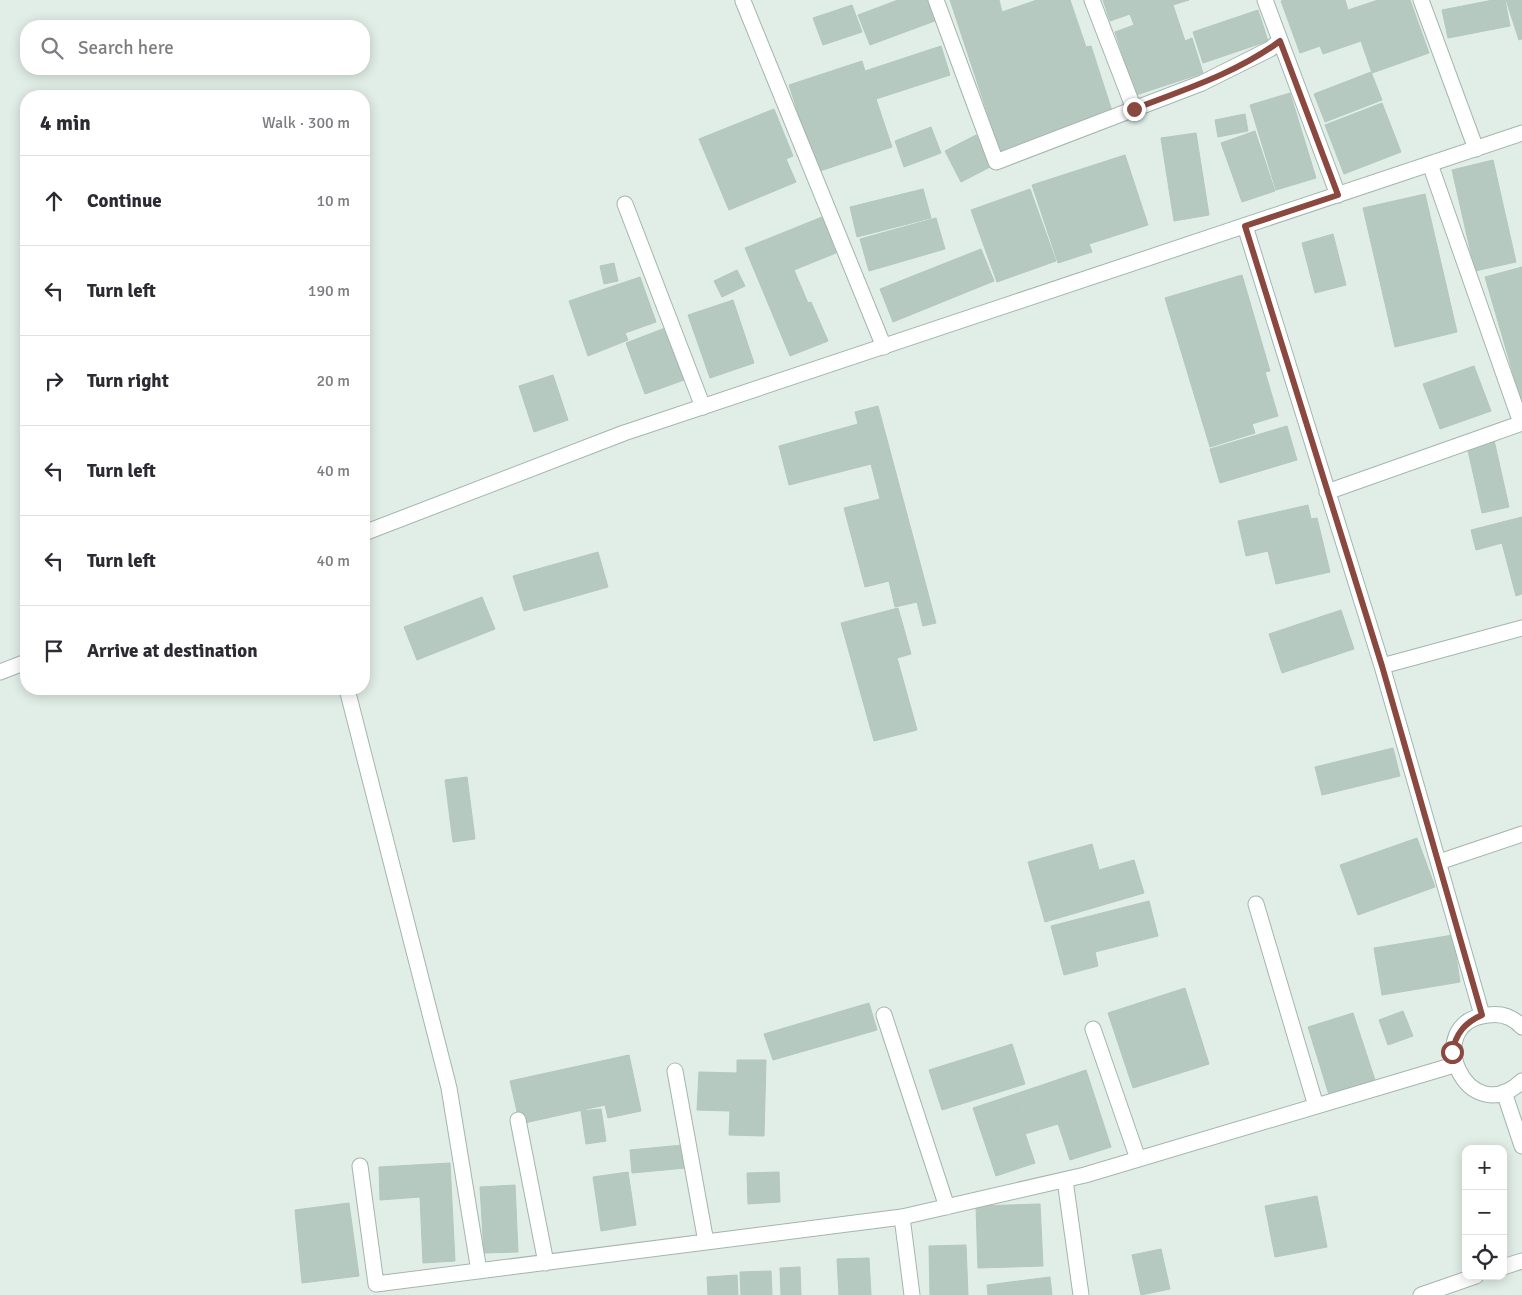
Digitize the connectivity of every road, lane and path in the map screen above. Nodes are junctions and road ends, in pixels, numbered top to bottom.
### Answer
1 (936, 0) edge
2 (1092, 0) edge
3 (1265, 0) edge
4 (1421, 0) edge
5 (743, 1) dead end
6 (1280, 41) junction
7 (1134, 109) junction
8 (1522, 133) edge
9 (1476, 149) junction
10 (1430, 164) junction
11 (1338, 195) junction
12 (625, 204) dead end
13 (1245, 226) junction
14 (884, 347) junction
15 (703, 407) junction
16 (1522, 423) edge
17 (1327, 492) junction
18 (370, 531) edge
19 (1522, 628) edge
20 (20, 664) edge
21 (1382, 666) junction
22 (0, 672) edge
23 (349, 695) edge
24 (1522, 834) edge
25 (1439, 862) junction
26 (1256, 904) dead end
27 (884, 1015) dead end
28 (1482, 1015) junction
29 (1522, 1027) edge
30 (1093, 1029) dead end
31 (1454, 1065) junction
32 (675, 1071) dead end
33 (1522, 1080) edge
34 (1504, 1092) junction
35 (1316, 1106) junction
36 (518, 1120) dead end
37 (1522, 1146) edge
38 (1138, 1159) junction
39 (360, 1166) dead end
40 (1064, 1180) junction
41 (947, 1207) junction
42 (902, 1217) junction
43 (706, 1242) junction
44 (1522, 1260) edge
45 (546, 1262) junction
46 (1507, 1266) edge
47 (479, 1271) junction
48 (1464, 1280) edge
49 (912, 1295) edge
50 (1081, 1295) edge
51 (1421, 1295) edge

1 - 7 street
2 - 7 street
3 - 6 street
4 - 9 street
5 - 14 street
6 - 7 street
6 - 11 street
8 - 9 street
9 - 10 street
10 - 11 street
10 - 16 street
11 - 13 street
12 - 15 street
13 - 14 street
13 - 17 street
14 - 15 street
15 - 18 street
16 - 17 street
17 - 21 street
19 - 21 street
20 - 22 street
21 - 25 street
23 - 47 street
24 - 25 street
25 - 28 street
26 - 35 street
27 - 41 street
28 - 29 street
28 - 31 street
30 - 38 street
31 - 34 street
31 - 35 street
32 - 43 street
33 - 34 street
34 - 37 street
35 - 38 street
36 - 45 street
38 - 40 street
39 - 47 street
40 - 41 street
40 - 50 street
41 - 42 street
42 - 43 street
42 - 49 street
43 - 45 street
44 - 46 street
45 - 47 street
48 - 51 street

